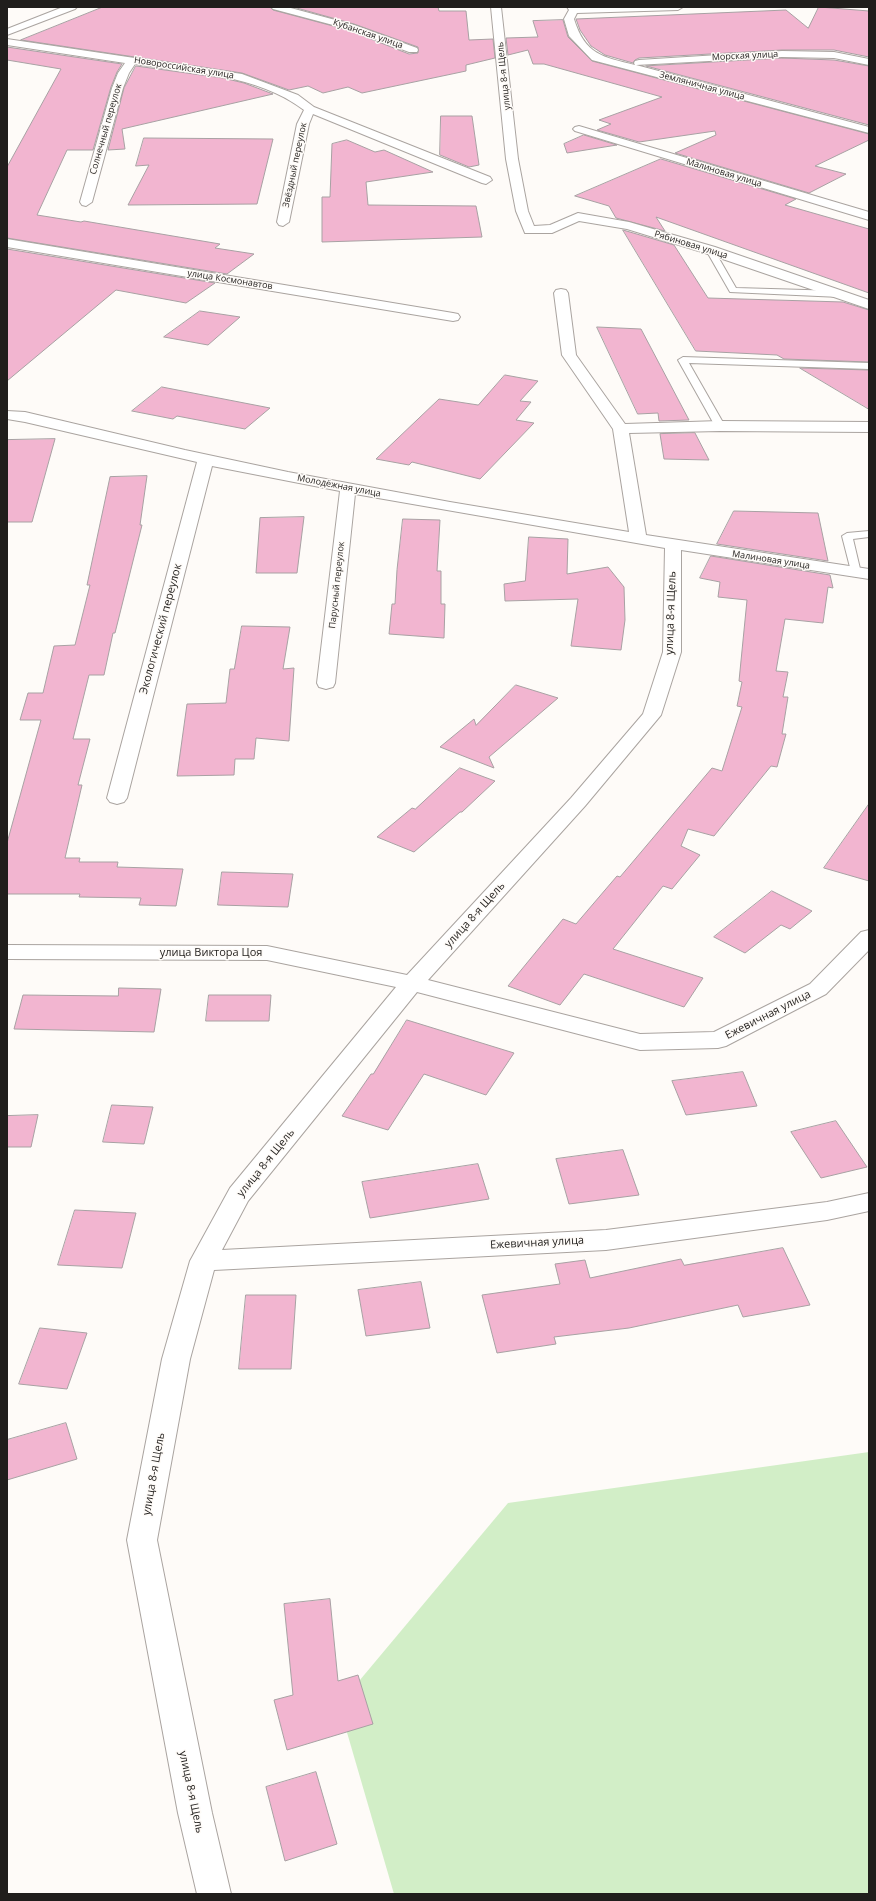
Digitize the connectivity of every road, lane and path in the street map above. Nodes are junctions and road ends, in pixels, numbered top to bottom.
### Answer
1 (72, 7) edge
2 (276, 7) edge
3 (496, 7) edge
4 (678, 7) edge
5 (573, 8) edge
6 (7, 32) edge
7 (7, 42) edge
8 (413, 50) dead end
9 (133, 60) junction
10 (869, 62) edge
11 (620, 64) junction
12 (310, 109) junction
13 (579, 129) dead end
14 (869, 130) edge
15 (486, 180) dead end
16 (86, 202) dead end
17 (522, 211) joint
18 (869, 216) edge
19 (283, 222) dead end
20 (7, 243) edge
21 (710, 250) junction
22 (561, 294) dead end
23 (840, 294) junction
24 (869, 305) edge
25 (453, 316) dead end
26 (869, 366) edge
27 (7, 415) edge
28 (720, 426) junction
29 (869, 427) edge
30 (621, 429) junction
31 (206, 459) junction
32 (348, 488) junction
33 (869, 534) edge
34 (638, 539) junction
35 (673, 545) junction
36 (862, 574) edge
37 (326, 683) dead end
38 (117, 798) dead end
39 (869, 937) edge
40 (7, 952) edge
41 (412, 983) junction
42 (869, 1202) edge
43 (203, 1262) junction
44 (214, 1894) edge

1 - 6 street
2 - 8 street, Кубанская улица
3 - 17 street, улица 8-я Щель
4 - 5 street
5 - 11 street, Земляничная улица
7 - 9 street, Новороссийская улица
9 - 12 street, Новороссийская улица
9 - 16 street, Солнечный переулок
10 - 11 street, Морская улица
11 - 14 street, Земляничная улица
12 - 15 street, Новороссийская улица
12 - 19 street, Звёздный переулок
13 - 18 street, Малиновая улица
17 - 21 street, Рябиновая улица
20 - 25 street, улица Космонавтов
21 - 23 street, Рябиновая улица
21 - 23 lane
22 - 30 street
23 - 24 street, Рябиновая улица
26 - 28 lane
27 - 31 street, Молодёжная улица
28 - 29 street
28 - 30 street
30 - 34 street
31 - 32 street, Молодёжная улица
31 - 38 street, Экологический переулок
32 - 34 street, Молодёжная улица
32 - 37 street, Парусный переулок
33 - 36 lane
34 - 35 street, Молодёжная улица
35 - 36 street, Малиновая улица
35 - 41 street, улица 8-я Щель
39 - 41 street, Ежевичная улица
40 - 41 street, улица Виктора Цоя
41 - 43 street, улица 8-я Щель
42 - 43 street, Ежевичная улица
43 - 44 street, улица 8-я Щель

